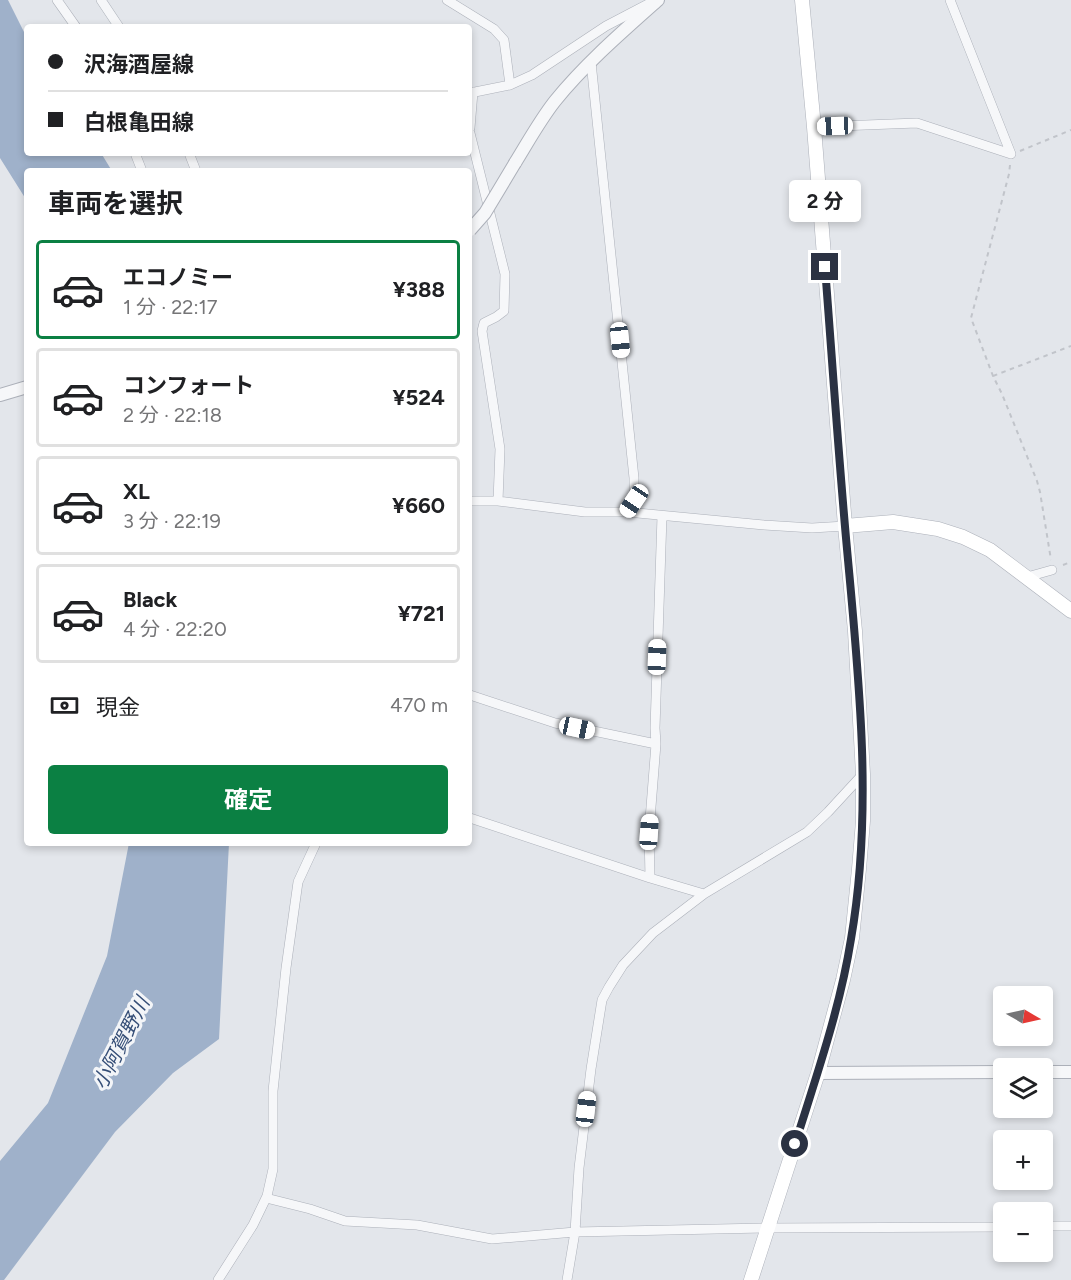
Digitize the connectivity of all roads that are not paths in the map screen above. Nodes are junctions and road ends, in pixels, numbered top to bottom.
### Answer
1 (57, 0) edge
2 (101, 0) edge
3 (447, 0) edge
4 (657, 0) edge
5 (802, 0) edge
6 (950, 0) edge
7 (74, 24) edge
8 (116, 24) edge
9 (591, 62) junction
10 (510, 86) junction
11 (472, 92) edge
12 (814, 127) junction
13 (472, 142) edge
14 (472, 228) edge
15 (24, 388) edge
16 (0, 395) edge
17 (472, 501) edge
18 (498, 501) junction
19 (627, 512) junction
20 (662, 516) junction
21 (845, 526) junction
22 (1052, 570) road end
23 (1027, 577) junction
24 (1071, 611) edge
25 (472, 696) edge
26 (656, 744) junction
27 (863, 774) junction
28 (472, 819) edge
29 (315, 846) edge
30 (650, 878) junction
31 (704, 894) junction
32 (993, 1072) edge
33 (1053, 1072) edge
34 (1071, 1072) edge
35 (818, 1073) junction
36 (266, 1198) junction
37 (1053, 1226) edge
38 (1071, 1226) edge
39 (993, 1227) edge
40 (767, 1228) junction
41 (574, 1232) junction
42 (218, 1280) edge
43 (567, 1280) edge
44 (750, 1280) edge

1 - 7 street
2 - 8 street
3 - 10 street
4 - 9 street
4 - 10 street
5 - 12 main road
6 - 12 street
9 - 14 street, bridge
9 - 19 street
10 - 11 street
12 - 21 main road
13 - 18 street
15 - 16 street
17 - 18 street
18 - 19 street
19 - 20 street
20 - 21 street
20 - 26 street
21 - 23 main road
21 - 27 main road
22 - 23 street
23 - 24 main road
25 - 26 street
26 - 30 street
27 - 31 street
27 - 35 main road
28 - 30 street
29 - 36 street
30 - 31 street
31 - 41 street
32 - 35 street
33 - 34 street
35 - 40 main road
36 - 41 street
36 - 42 street
37 - 38 street
39 - 40 street
40 - 41 street
40 - 44 main road
41 - 43 street

